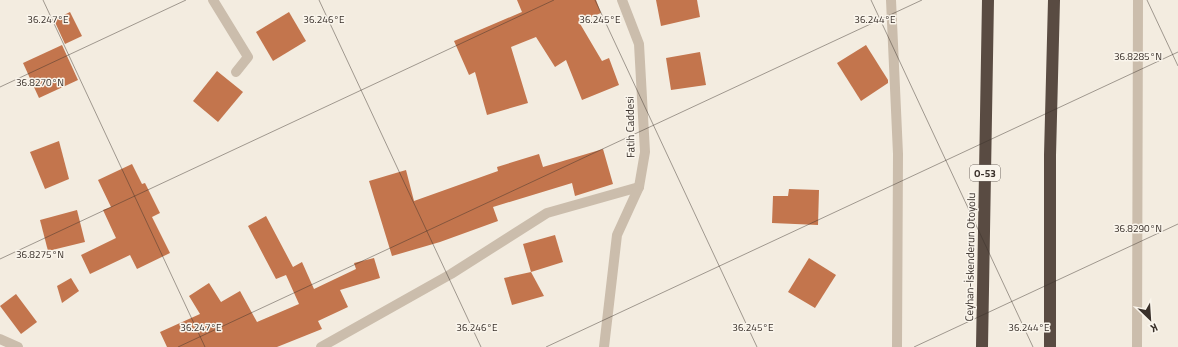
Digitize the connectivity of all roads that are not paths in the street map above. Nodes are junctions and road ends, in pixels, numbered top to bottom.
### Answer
1 (213, 0) edge
2 (622, 0) edge
3 (891, 0) edge
4 (988, 0) edge
5 (1054, 0) edge
6 (1138, 0) edge
7 (236, 72) dead end
8 (639, 188) junction
9 (0, 339) edge
10 (18, 347) edge
11 (321, 347) edge
12 (604, 347) edge
13 (897, 347) edge
14 (982, 347) edge
15 (1050, 347) edge
16 (1137, 347) edge

1 - 7 street
2 - 8 street, Fatih Caddesi
3 - 13 street
4 - 14 highway, Ceyhan-İskenderun Otoyolu / O-53
5 - 15 highway
6 - 16 street
8 - 11 street
8 - 12 street, Fatih Caddesi
9 - 10 street

